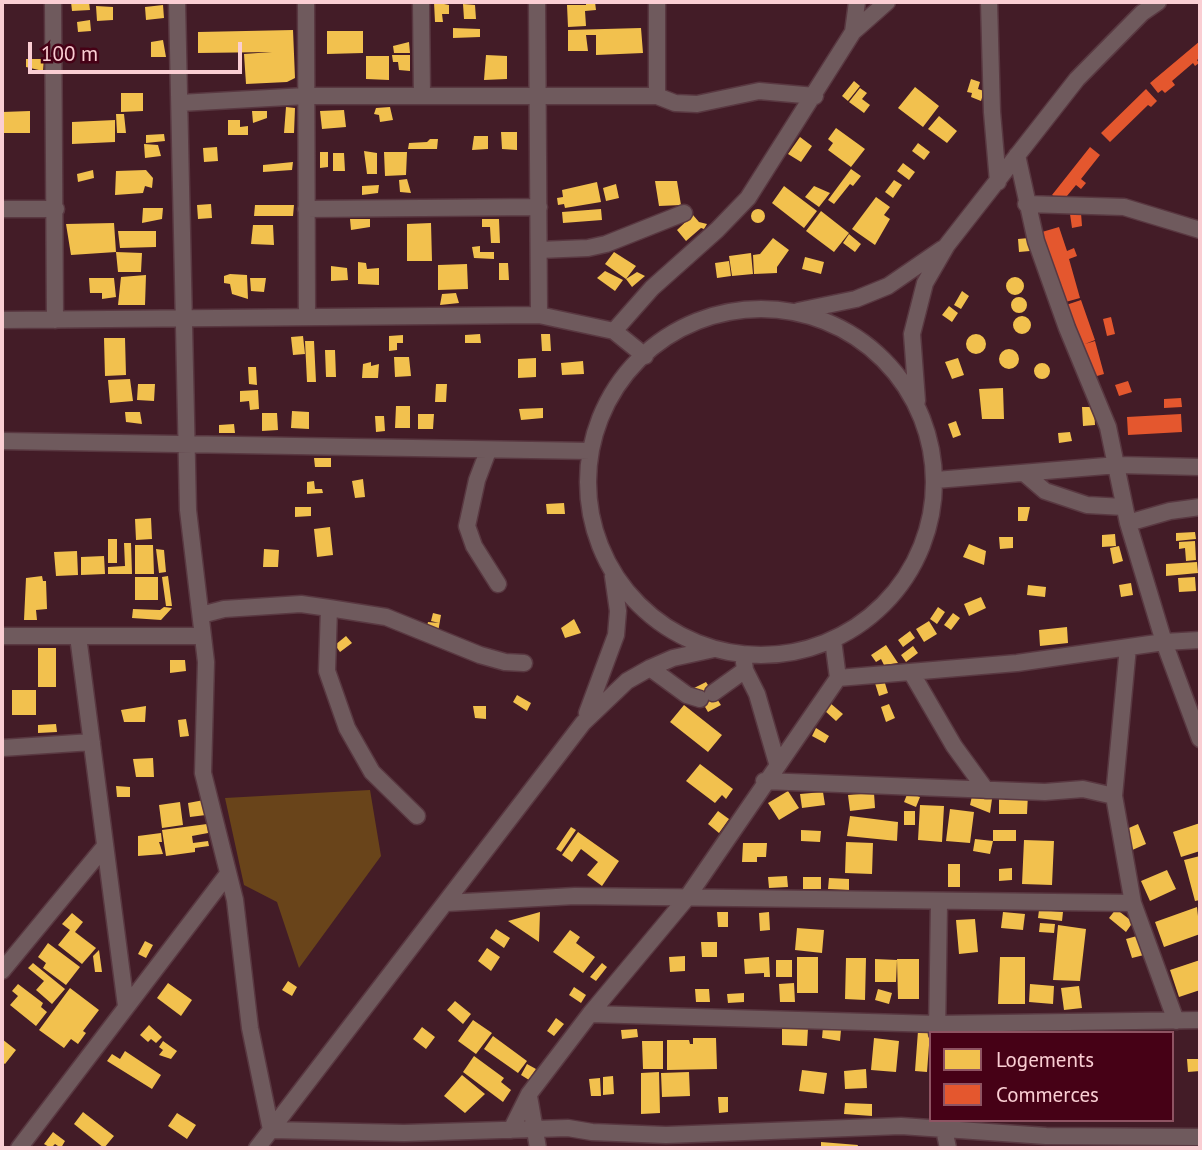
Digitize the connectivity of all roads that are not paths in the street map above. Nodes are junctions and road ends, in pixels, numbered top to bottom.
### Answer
1 (53, 2) edge
2 (177, 2) edge
3 (306, 2) edge
4 (421, 2) edge
5 (537, 2) edge
6 (657, 2) edge
7 (857, 2) edge
8 (887, 2) edge
9 (989, 2) edge
10 (1158, 2) edge
11 (853, 32) junction
12 (306, 96) junction
13 (422, 96) junction
14 (538, 96) junction
15 (657, 96) junction
16 (815, 96) junction
17 (180, 103) junction
18 (1017, 155) junction
19 (998, 182) junction
20 (1026, 204) junction
21 (539, 207) junction
22 (2, 209) edge
23 (56, 209) junction
24 (306, 209) junction
25 (684, 212) dead end
26 (1200, 230) edge
27 (947, 245) junction
28 (539, 250) junction
29 (793, 312) junction
30 (540, 315) junction
31 (307, 317) junction
32 (186, 318) junction
33 (2, 320) edge
34 (55, 320) junction
35 (614, 331) junction
36 (645, 356) junction
37 (917, 404) junction
38 (2, 441) edge
39 (187, 443) junction
40 (488, 451) junction
41 (590, 451) junction
42 (1118, 465) junction
43 (1200, 467) edge
44 (1024, 473) junction
45 (936, 480) junction
46 (1200, 507) edge
47 (1126, 515) junction
48 (612, 571) junction
49 (498, 584) dead end
50 (329, 608) junction
51 (201, 615) junction
52 (2, 636) edge
53 (78, 636) junction
54 (203, 636) junction
55 (833, 640) junction
56 (1200, 640) edge
57 (1164, 642) junction
58 (1128, 647) junction
59 (715, 649) junction
60 (744, 662) junction
61 (524, 663) dead end
62 (650, 668) junction
63 (911, 672) junction
64 (838, 678) junction
65 (583, 723) junction
66 (1200, 739) edge
67 (92, 742) junction
68 (2, 748) edge
69 (777, 763) junction
70 (764, 781) junction
71 (986, 790) junction
72 (1114, 796) junction
73 (417, 816) dead end
74 (106, 846) junction
75 (227, 875) junction
76 (686, 899) junction
77 (446, 903) junction
78 (939, 903) junction
79 (1133, 903) junction
80 (2, 971) edge
81 (126, 1006) junction
82 (590, 1014) junction
83 (1200, 1020) edge
84 (1176, 1021) junction
85 (937, 1029) edge
86 (529, 1094) junction
87 (942, 1124) edge
88 (533, 1129) junction
89 (271, 1130) junction
90 (511, 1130) junction
91 (666, 1141) edge
92 (1195, 1141) edge
93 (19, 1148) edge
94 (257, 1148) edge
95 (538, 1148) edge
96 (948, 1148) edge

1 - 23 street
2 - 17 street
3 - 12 street
4 - 13 street
5 - 14 street
6 - 15 street
7 - 11 street
8 - 11 street
9 - 19 street
10 - 18 street
11 - 16 street
12 - 13 street
12 - 17 street
12 - 24 street
13 - 14 street
14 - 15 street
14 - 21 street
15 - 16 street
16 - 35 street
17 - 32 street
18 - 19 street
18 - 20 street
19 - 27 street
20 - 26 street
20 - 42 street
21 - 24 street
21 - 28 street
22 - 23 street
23 - 34 street
24 - 31 street
25 - 28 street
27 - 29 street
27 - 37 street
28 - 30 street
29 - 36 street
29 - 37 street
30 - 31 street
30 - 35 street
31 - 32 street
32 - 34 street
32 - 39 street
33 - 34 street
35 - 36 street
36 - 41 street
37 - 45 street
38 - 39 street
39 - 40 street
39 - 51 street
40 - 41 street
40 - 49 street
41 - 48 street
42 - 43 street
42 - 44 street
42 - 47 street
44 - 45 street
44 - 47 street
45 - 55 street
46 - 47 street
47 - 57 street
48 - 59 street
48 - 65 street
50 - 51 street
50 - 61 street
50 - 73 street
51 - 54 street
52 - 53 street
53 - 54 street
53 - 67 street
54 - 75 street
55 - 60 street
55 - 64 street
56 - 57 street
57 - 58 street
57 - 66 street
58 - 63 street
58 - 72 street
59 - 60 street
59 - 62 street
60 - 62 street
60 - 69 street
62 - 65 street
63 - 64 street
63 - 71 street
64 - 69 street
65 - 77 street
67 - 68 street
67 - 74 street
69 - 70 street
70 - 71 street
70 - 76 street
71 - 72 street
72 - 79 street
74 - 80 street
74 - 81 street
75 - 81 street
75 - 89 street
76 - 77 street
76 - 78 street
76 - 82 street
77 - 89 street
78 - 79 street
78 - 85 street
79 - 84 street
81 - 93 street
82 - 85 street
82 - 86 street
83 - 84 street
84 - 85 street
86 - 88 street
86 - 90 street
87 - 91 street
87 - 92 street
87 - 96 street
88 - 90 street
88 - 91 street
88 - 95 street
89 - 90 street
89 - 94 street

